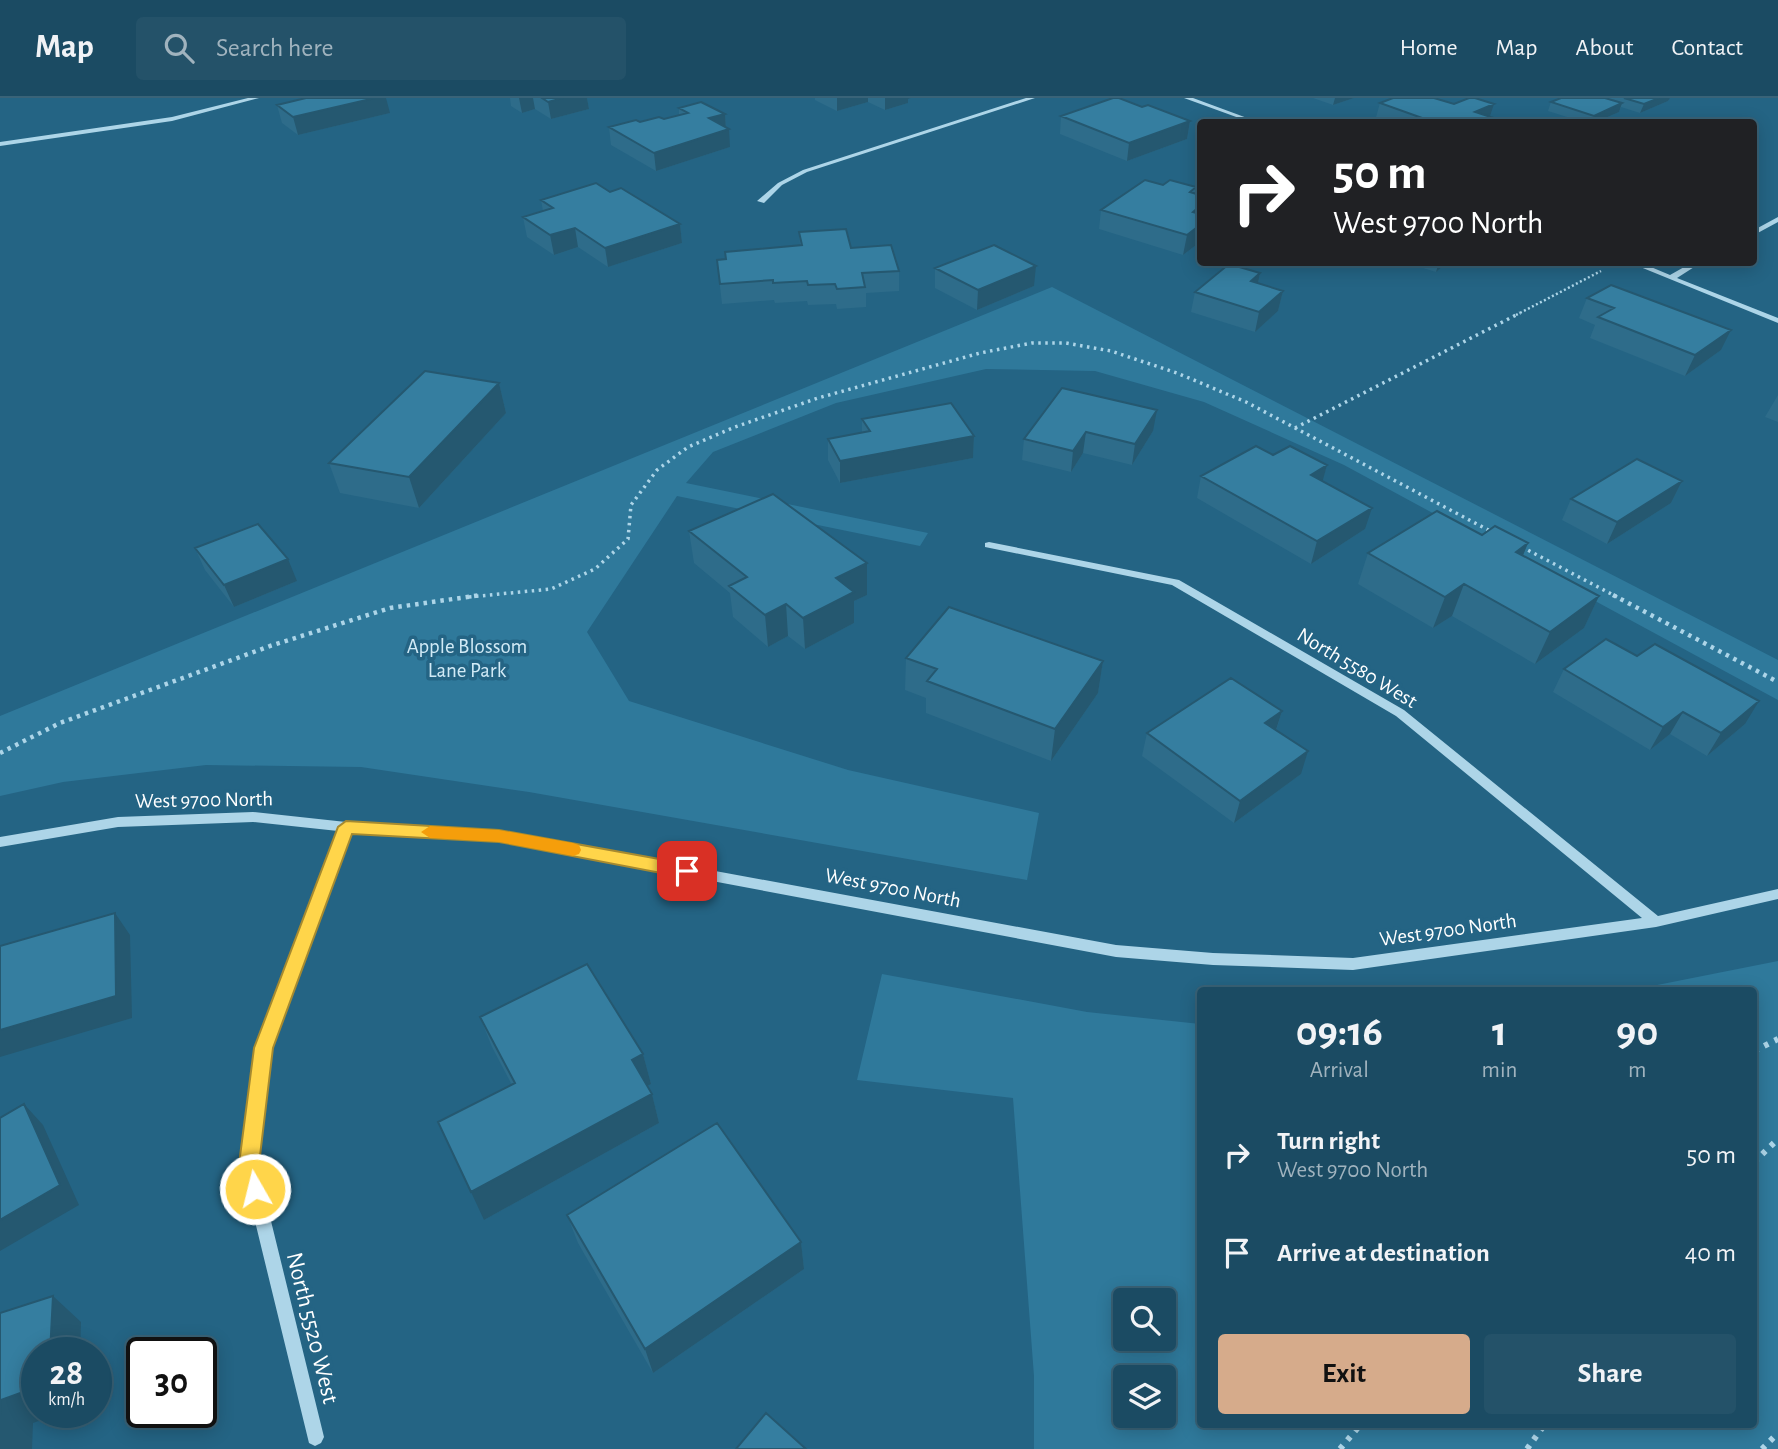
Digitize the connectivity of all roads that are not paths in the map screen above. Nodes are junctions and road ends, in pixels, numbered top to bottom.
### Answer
1 (256, 98) edge
2 (1032, 98) edge
3 (1187, 98) edge
4 (1246, 119) edge
5 (0, 144) edge
6 (761, 201) dead end
7 (1778, 219) edge
8 (1757, 231) edge
9 (1640, 266) edge
10 (1692, 266) edge
11 (1671, 278) junction
12 (1778, 321) edge
13 (989, 545) dead end
14 (346, 827) junction
15 (0, 842) edge
16 (1778, 894) edge
17 (1656, 922) junction
18 (315, 1437) dead end

1 - 5 street
2 - 6 street
3 - 4 street
7 - 8 street
9 - 11 street
10 - 11 street
11 - 12 street
13 - 17 street, North 5580 West
14 - 15 street, West 9700 North
14 - 17 street, West 9700 North
14 - 18 street, North 5520 West
16 - 17 street, West 9700 North

